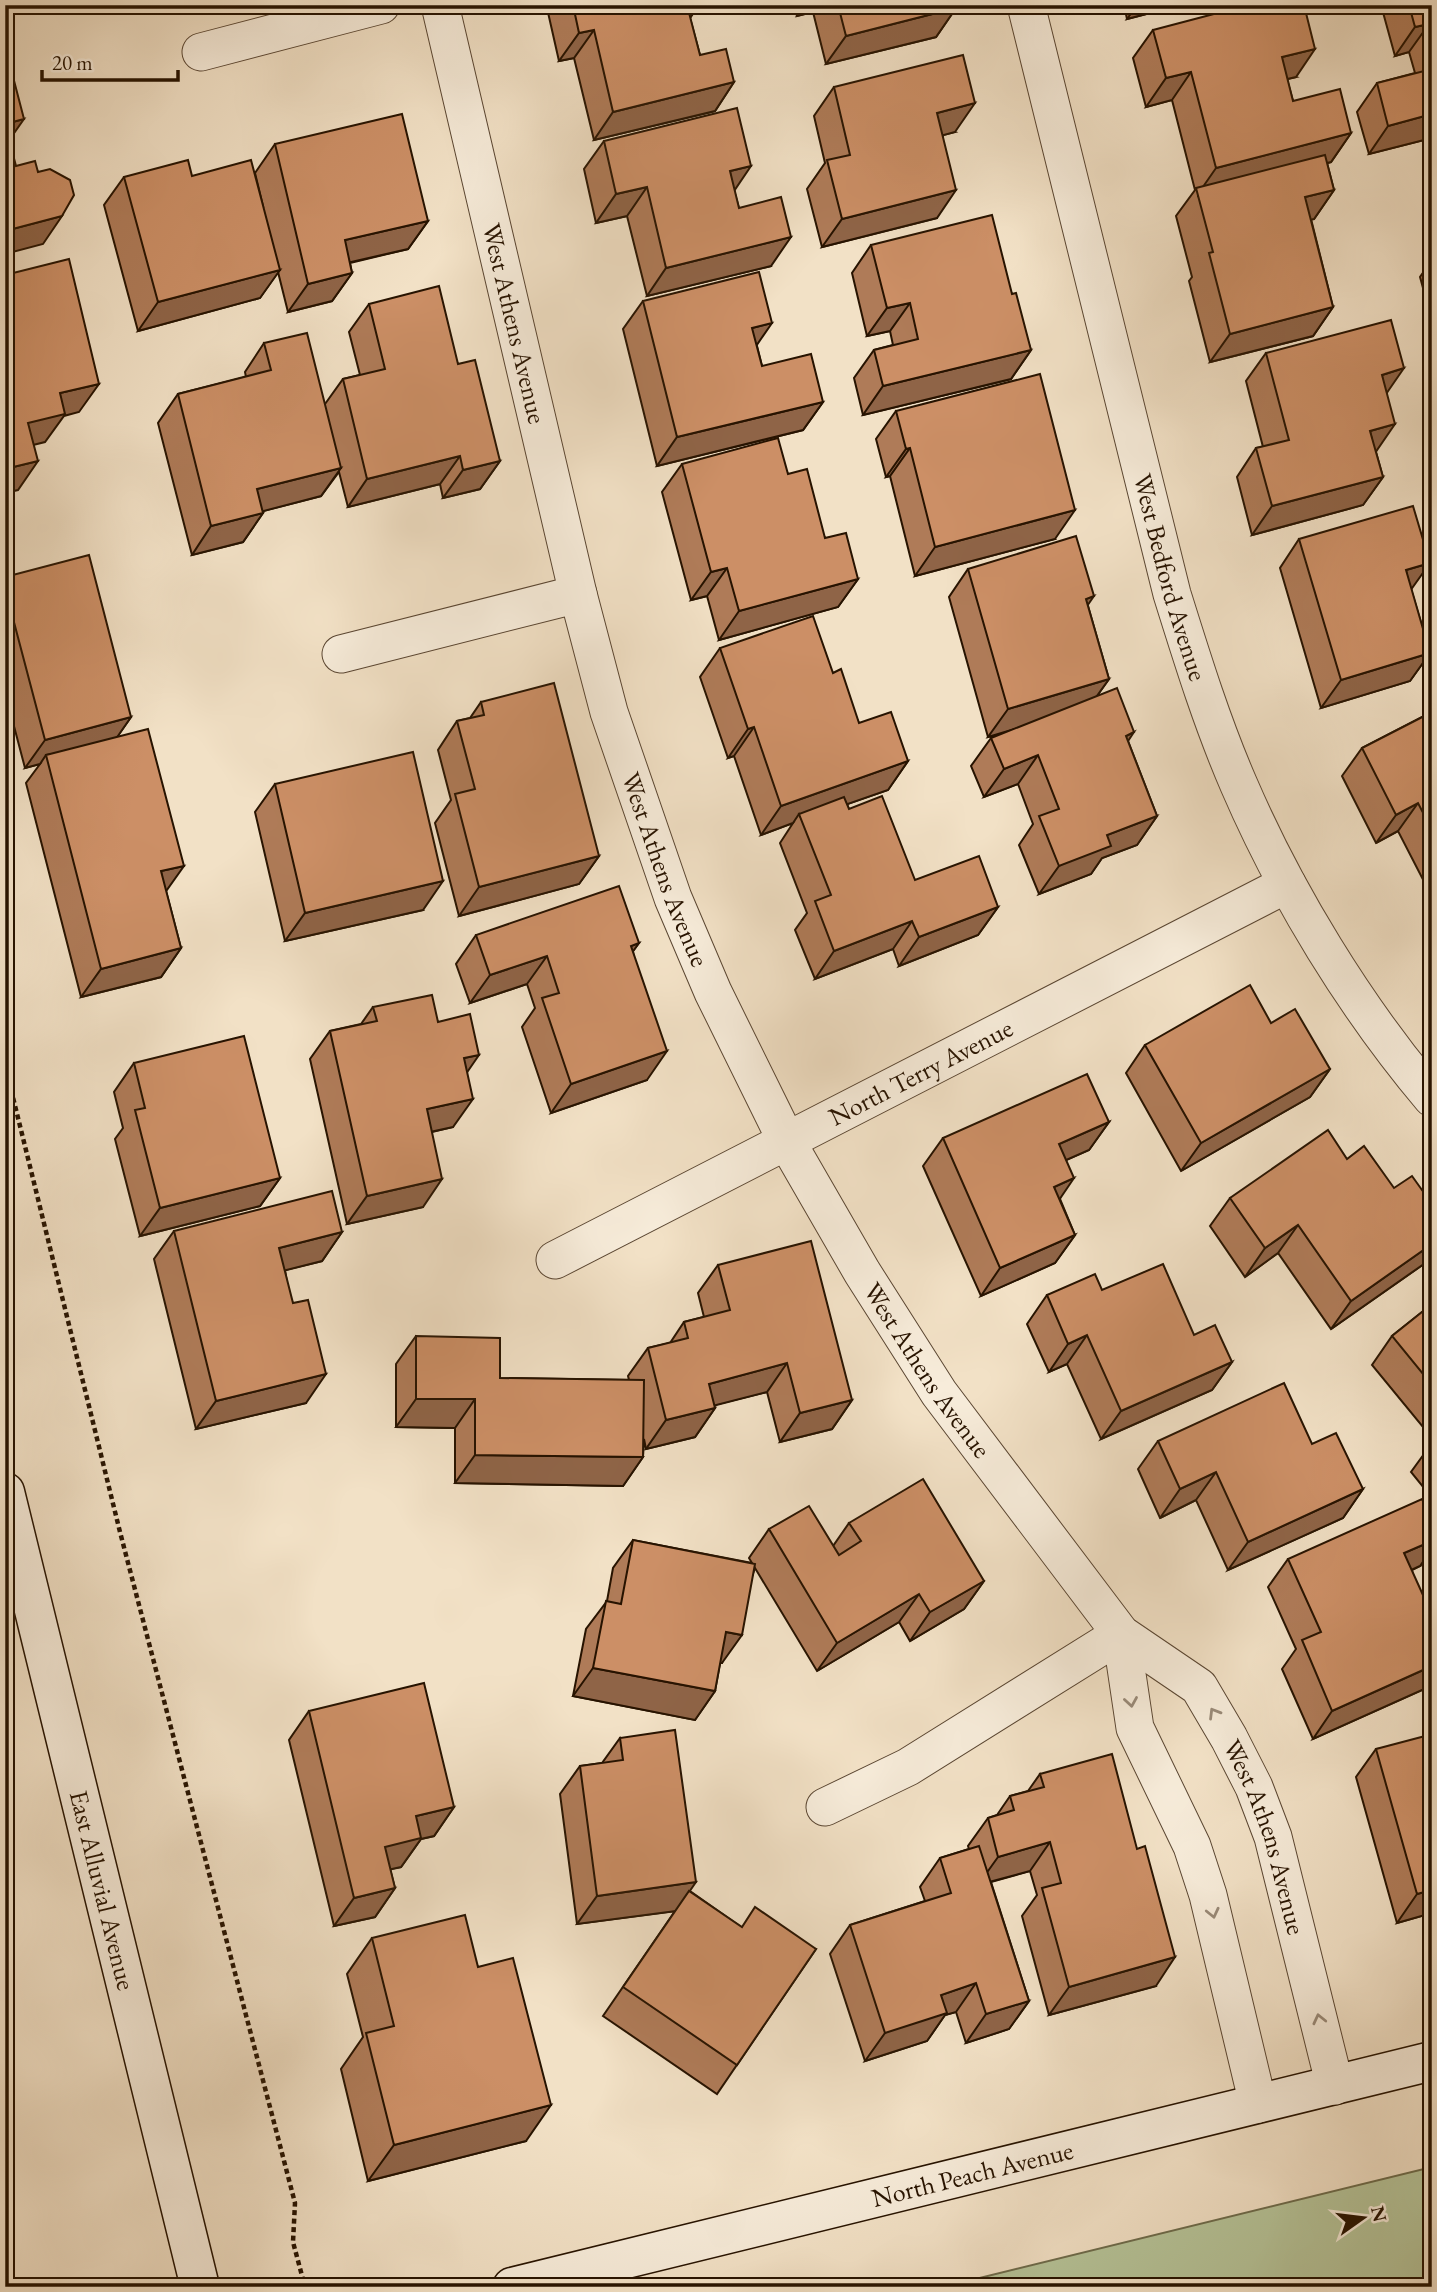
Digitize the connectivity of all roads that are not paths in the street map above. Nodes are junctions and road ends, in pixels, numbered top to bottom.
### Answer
1 (381, 5) edge
2 (440, 5) edge
3 (1026, 5) edge
4 (201, 52) dead end
5 (578, 594) junction
6 (341, 654) dead end
7 (1287, 884) junction
8 (1432, 1098) edge
9 (787, 1142) junction
10 (555, 1260) dead end
11 (5, 1492) edge
12 (1121, 1634) junction
13 (825, 1807) dead end
14 (1432, 2061) edge
15 (1335, 2086) junction
16 (1258, 2104) junction
17 (200, 2287) edge
18 (512, 2287) edge

1 - 4 street
2 - 5 street, West Athens Avenue
3 - 7 street, West Bedford Avenue
5 - 6 street
5 - 9 street, West Athens Avenue
7 - 8 street, West Bedford Avenue
7 - 9 street, North Terry Avenue
9 - 10 street, North Terry Avenue
9 - 12 street, West Athens Avenue
11 - 17 street, East Alluvial Avenue
12 - 13 street
15 -> 12 street, West Athens Avenue
12 -> 16 street, West Athens Avenue
14 - 15 street, North Peach Avenue
15 - 16 street, North Peach Avenue
16 - 18 street, North Peach Avenue

